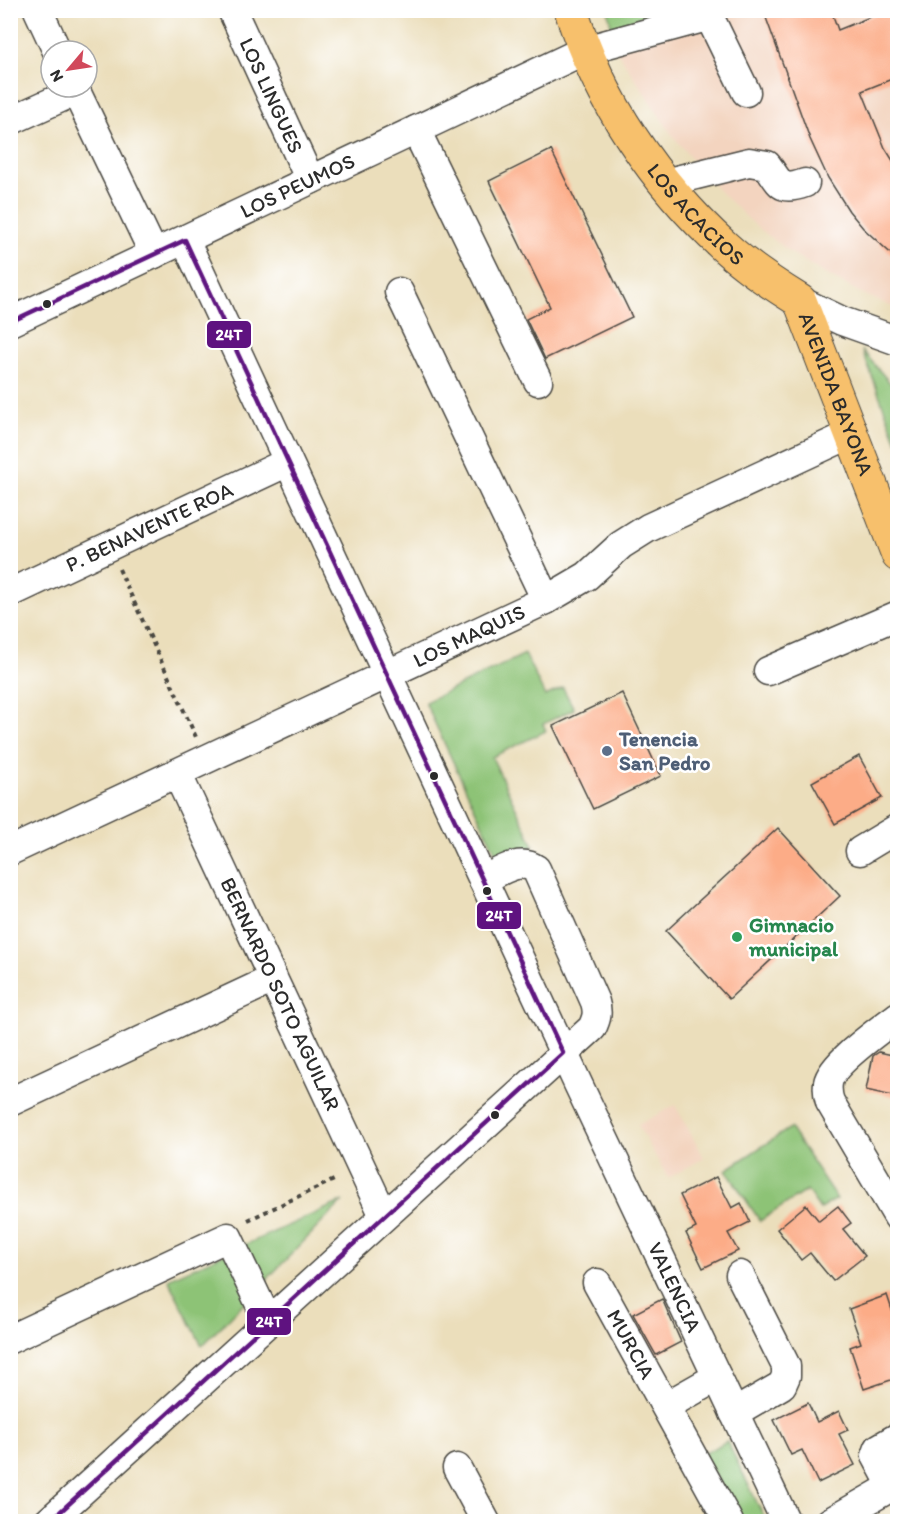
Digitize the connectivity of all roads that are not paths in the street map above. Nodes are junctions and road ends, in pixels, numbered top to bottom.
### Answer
1 (38, 10) edge
2 (232, 10) edge
3 (571, 10) edge
4 (51, 39) edge
5 (585, 50) junction
6 (746, 92) dead end
7 (55, 99) edge
8 (80, 99) edge
9 (10, 121) edge
10 (416, 130) junction
11 (310, 180) junction
12 (664, 183) junction
13 (805, 183) dead end
14 (185, 240) junction
15 (154, 254) junction
16 (399, 292) dead end
17 (800, 301) junction
18 (10, 322) edge
19 (897, 341) edge
20 (538, 381) dead end
21 (851, 434) junction
22 (288, 462) junction
23 (897, 555) edge
24 (10, 593) edge
25 (546, 600) junction
26 (897, 615) edge
27 (768, 670) dead end
28 (387, 674) junction
29 (177, 773) junction
30 (897, 828) edge
31 (10, 851) edge
32 (860, 851) dead end
33 (483, 880) junction
34 (273, 979) junction
35 (897, 1016) edge
36 (563, 1053) junction
37 (10, 1102) edge
38 (384, 1216) junction
39 (897, 1216) edge
40 (740, 1275) dead end
41 (597, 1283) dead end
42 (268, 1321) junction
43 (10, 1339) edge
44 (717, 1377) junction
45 (666, 1406) junction
46 (734, 1413) junction
47 (897, 1437) edge
48 (457, 1468) dead end
49 (895, 1485) edge
50 (847, 1517) edge
51 (48, 1521) edge
52 (486, 1521) edge
53 (729, 1521) edge
54 (786, 1521) edge

1 - 4 street
2 - 11 street, LOS LINGUES
3 - 5 main road, LOS ACACIOS
5 - 6 street, LOS PEUMOS
5 - 10 street, LOS PEUMOS
5 - 12 main road, LOS ACACIOS
7 - 9 street
8 - 15 street
10 - 11 street, LOS PEUMOS
10 - 20 street
11 - 14 street, LOS PEUMOS
12 - 13 street
12 - 17 main road, LOS ACACIOS
14 - 15 street, LOS PEUMOS
14 - 22 street, VALENCIA
15 - 18 street, LOS PEUMOS
16 - 25 street
17 - 19 street, LOS ACACIOS
17 - 21 main road, AVENIDA BAYONA
21 - 23 main road, AVENIDA BAYONA
21 - 25 street, LOS MAQUIS
22 - 24 street, P. BENAVENTE ROA
22 - 28 street, VALENCIA
25 - 28 street, LOS MAQUIS
26 - 27 street
28 - 29 street, LOS MAQUIS
28 - 33 street, VALENCIA
29 - 31 street, LOS MAQUIS
29 - 34 street, BERNARDO SOTO AGUILAR
30 - 32 street
33 - 36 street, VALENCIA
33 - 36 street
34 - 37 street
34 - 38 street, BERNARDO SOTO AGUILAR
35 - 39 street
36 - 38 street
36 - 44 street, VALENCIA
38 - 42 street
40 - 46 street
41 - 45 street, MURCIA
42 - 43 street
42 - 51 street
44 - 45 street
44 - 46 street, VALENCIA
45 - 53 street, MURCIA
46 - 54 street, VALENCIA
47 - 49 street
48 - 52 street
49 - 50 street

